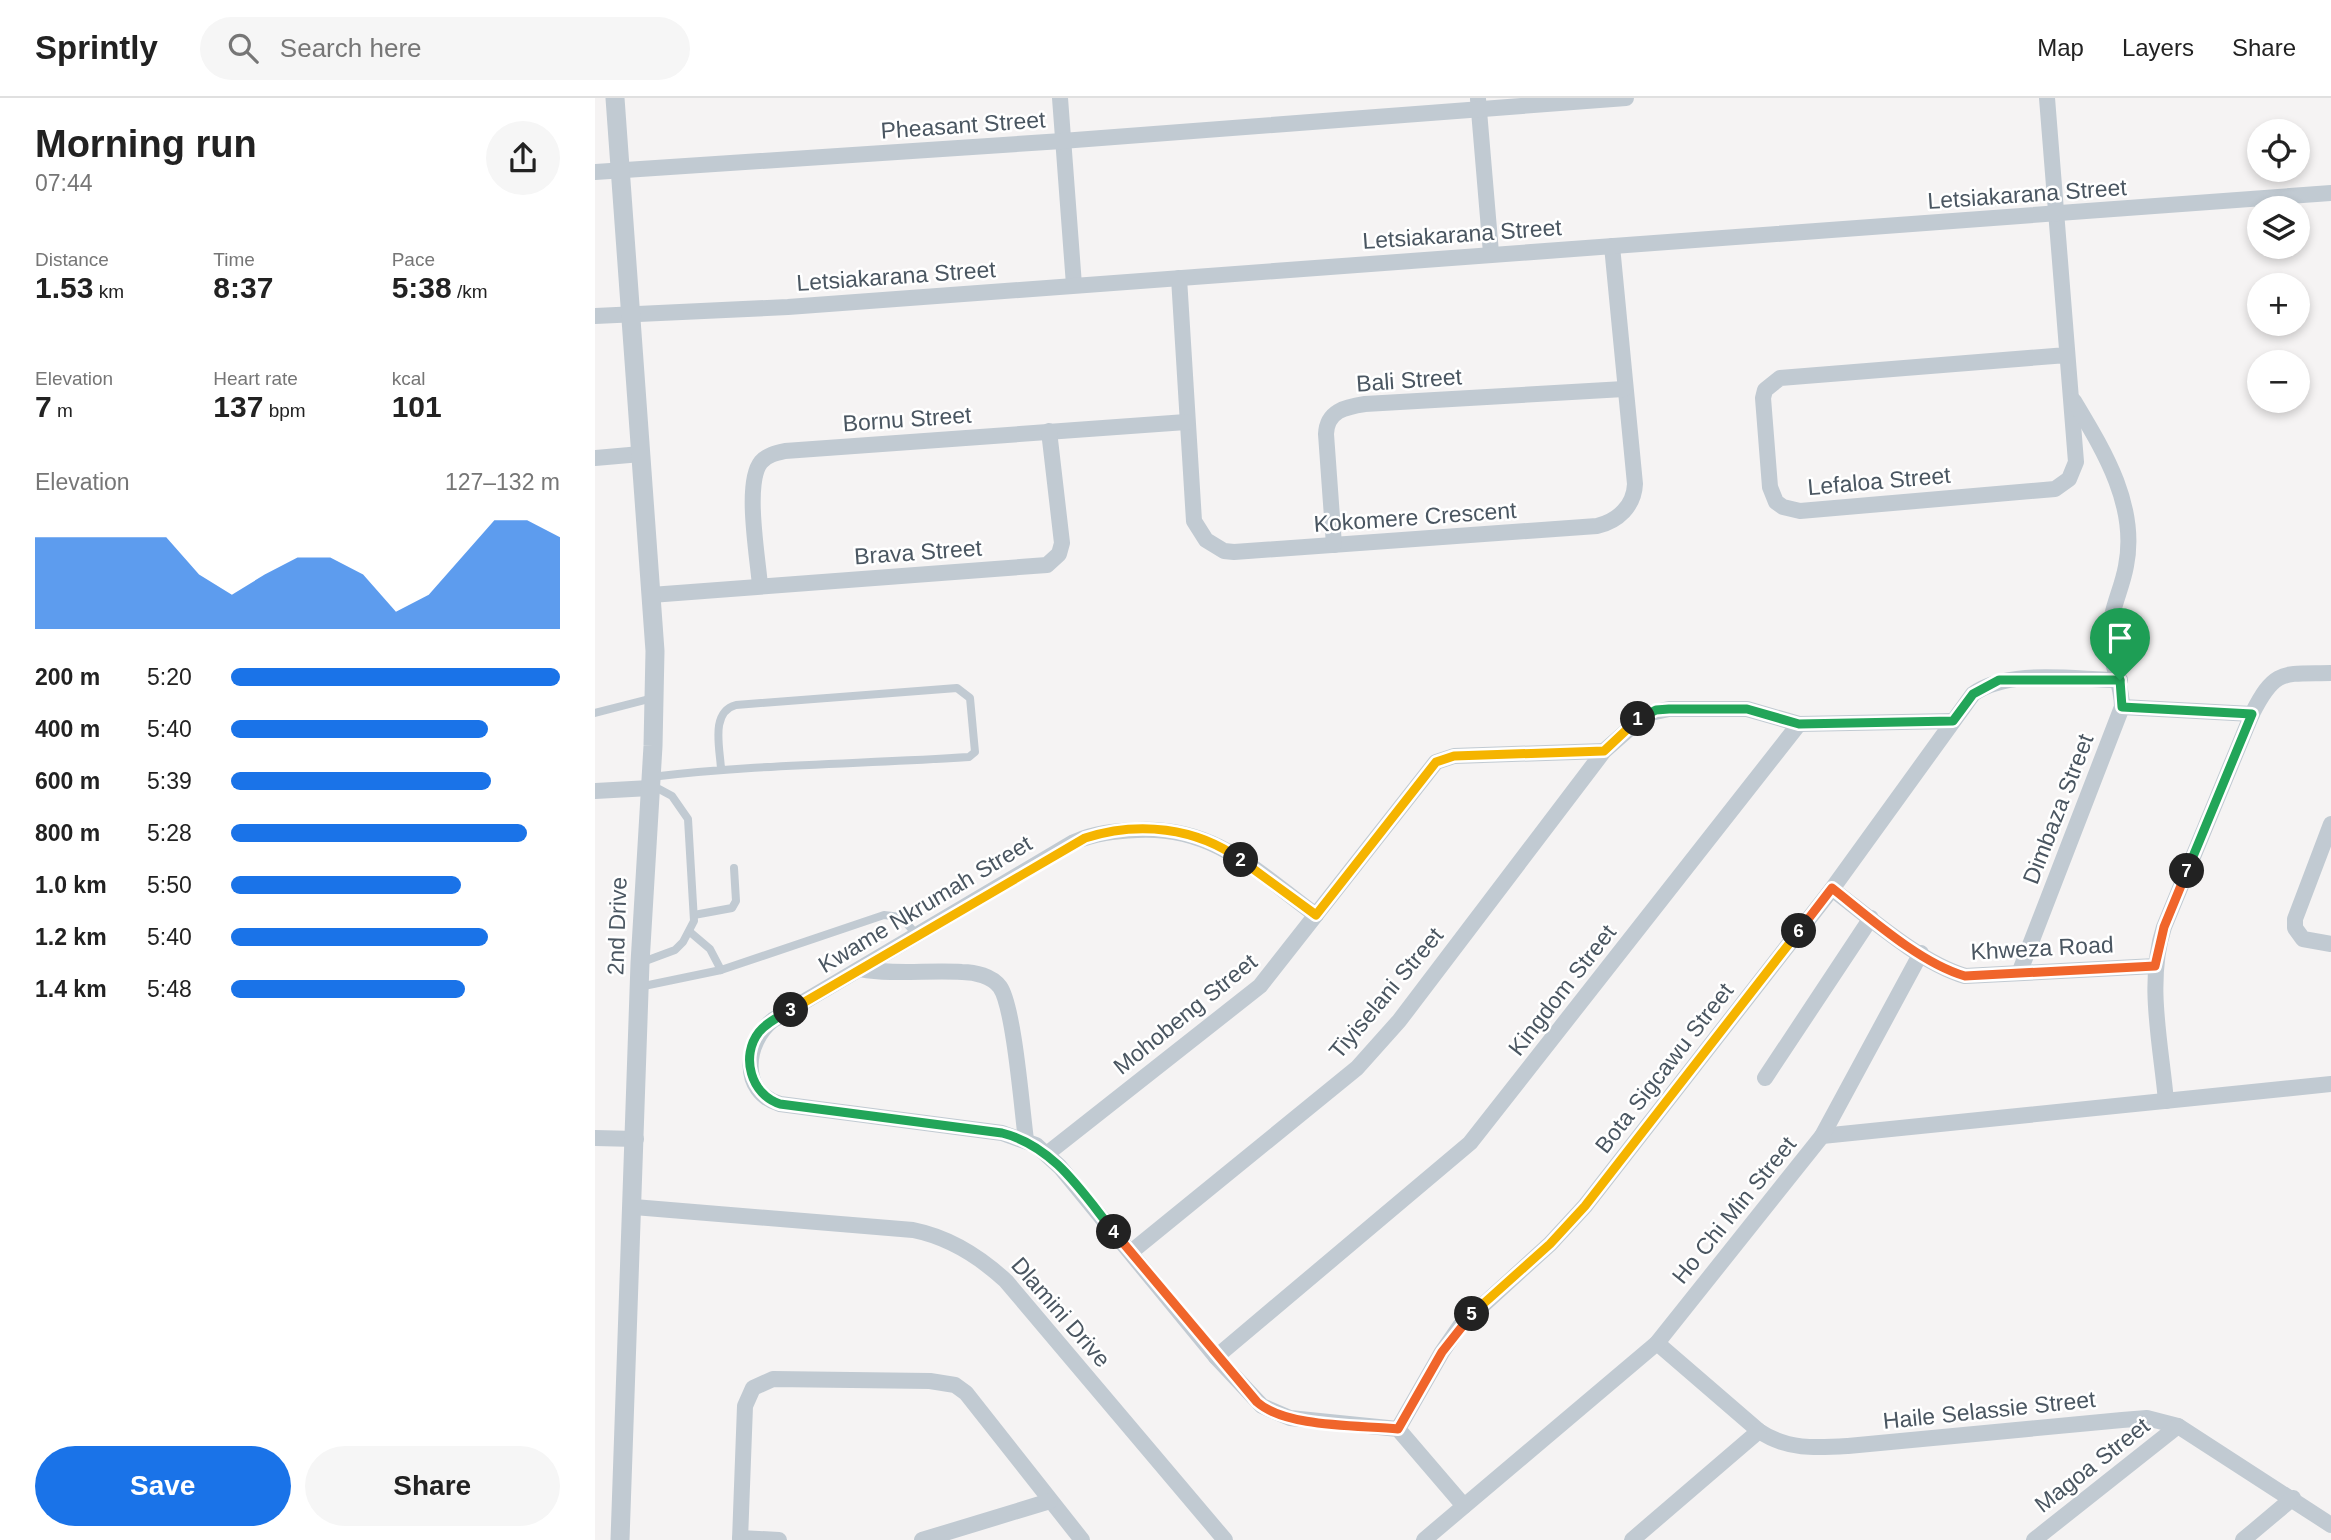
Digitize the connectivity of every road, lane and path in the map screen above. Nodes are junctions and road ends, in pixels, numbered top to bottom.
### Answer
1 (615, 98) edge
2 (1060, 98) edge
3 (1626, 98) edge
4 (2047, 98) edge
5 (1478, 103) edge
6 (1062, 141) junction
7 (622, 171) junction
8 (595, 172) edge
9 (2331, 193) edge
10 (2057, 215) junction
11 (1612, 246) junction
12 (1491, 253) junction
13 (1179, 278) junction
14 (1074, 285) junction
15 (631, 315) junction
16 (595, 316) edge
17 (2067, 355) junction
18 (1624, 389) junction
19 (2071, 396) junction
20 (1186, 422) junction
21 (1049, 431) junction
22 (641, 454) junction
23 (595, 458) edge
24 (1335, 545) junction
25 (760, 586) junction
26 (651, 595) junction
27 (2331, 673) edge
28 (2120, 680) junction
29 (654, 698) junction
30 (2122, 707) junction
31 (595, 713) edge
32 (2252, 714) junction
33 (1953, 721) junction
34 (1799, 724) junction
35 (1604, 751) junction
36 (720, 769) junction
37 (651, 783) junction
38 (595, 791) edge
39 (2331, 824) edge
40 (734, 868) dead end
41 (1832, 888) junction
42 (694, 915) junction
43 (1316, 915) junction
44 (1871, 918) junction
45 (690, 932) junction
46 (917, 935) junction
47 (2331, 944) edge
48 (1921, 953) junction
49 (640, 963) junction
50 (2155, 966) junction
51 (860, 969) junction
52 (721, 970) junction
53 (2020, 971) junction
54 (639, 987) junction
55 (1765, 1078) dead end
56 (2331, 1084) edge
57 (2167, 1101) junction
58 (1822, 1136) junction
59 (595, 1138) edge
60 (636, 1139) junction
61 (1026, 1140) junction
62 (1048, 1153) junction
63 (633, 1207) junction
64 (1131, 1252) junction
65 (1657, 1343) junction
66 (1216, 1357) junction
67 (2178, 1426) junction
68 (1398, 1429) junction
69 (1759, 1431) junction
70 (2293, 1498) junction
71 (1050, 1502) junction
72 (1464, 1506) junction
73 (2331, 1525) edge
74 (740, 1539) edge
75 (620, 1540) edge
76 (779, 1540) edge
77 (922, 1540) edge
78 (1082, 1540) edge
79 (1225, 1540) edge
80 (1424, 1540) edge
81 (1632, 1540) edge
82 (2034, 1540) edge
83 (2243, 1540) edge

1 - 7 street, 2nd Drive
2 - 6 street
3 - 5 street, Pheasant Street
4 - 10 street
5 - 6 street, Pheasant Street
5 - 12 street
6 - 7 street, Pheasant Street
6 - 14 street
7 - 8 street, Pheasant Street
7 - 15 street, 2nd Drive
9 - 10 street, Letsiakarana Street
10 - 11 street, Letsiakarana Street
10 - 17 street
11 - 12 street, Letsiakarana Street
11 - 18 street, Kokomere Crescent
12 - 13 street, Letsiakarana Street
13 - 14 street, Letsiakarana Street
13 - 20 street, Kokomere Crescent
14 - 15 street, Letsiakarana Street
15 - 16 street, Letsiakarana Street
15 - 22 street, 2nd Drive
17 - 19 street
17 - 19 street, Lefaloa Street
18 - 24 street, Kokomere Crescent
18 - 24 street, Bali Street
19 - 28 street
20 - 21 street, Bornu Street
20 - 24 street, Kokomere Crescent
21 - 25 street, Bornu Street
21 - 25 street, Brava Street
22 - 23 street
22 - 26 street, 2nd Drive
25 - 26 street, Brava Street
26 - 29 street, 2nd Drive
27 - 32 street
28 - 30 street
28 - 33 street, Bota Sigcawu Street
29 - 31 lane
29 - 37 street, 2nd Drive
30 - 32 street
30 - 53 street, Dimbaza Street
32 - 50 street
33 - 34 street
33 - 41 street, Bota Sigcawu Street
34 - 35 street, Tiyiselani Street
34 - 66 street, Kingdom Street
35 - 43 street, Mohobeng Street
35 - 64 street, Tiyiselani Street
36 - 36 lane
36 - 37 lane
37 - 38 street
37 - 42 lane
37 - 49 street, 2nd Drive
39 - 47 street
40 - 42 lane
41 - 44 street, Khweza Road
41 - 68 street, Bota Sigcawu Street
42 - 45 lane
43 - 46 street, Kwame Nkrumah Street
43 - 62 street, Mohobeng Street
44 - 48 street, Khweza Road
44 - 55 street
45 - 49 lane
45 - 52 lane
46 - 51 street, Kwame Nkrumah Street
46 - 52 lane
48 - 53 street, Khweza Road
48 - 58 street
49 - 54 street, 2nd Drive
50 - 53 street, Khweza Road
50 - 57 street
51 - 61 street
51 - 61 street, Kwame Nkrumah Street
52 - 54 lane
54 - 60 street, 2nd Drive
56 - 57 street, Ho Chi Min Street
57 - 58 street, Ho Chi Min Street
58 - 65 street, Ho Chi Min Street
59 - 60 street
60 - 63 street, 2nd Drive
61 - 62 street, Kwame Nkrumah Street
62 - 64 street, Kwame Nkrumah Street
63 - 75 street, 2nd Drive
63 - 79 street, Dlamini Drive
64 - 66 street, Kwame Nkrumah Street
65 - 69 street, Haile Selassie Street
65 - 72 street, Ho Chi Min Street
66 - 68 street, Kwame Nkrumah Street
67 - 69 street, Haile Selassie Street
67 - 70 street, Haile Selassie Street
67 - 82 street, Magoa Street
68 - 72 street
69 - 81 street
70 - 73 street, Haile Selassie Street
70 - 83 street
71 - 74 street
71 - 77 street
71 - 78 street
72 - 80 street, Ho Chi Min Street
74 - 76 street

